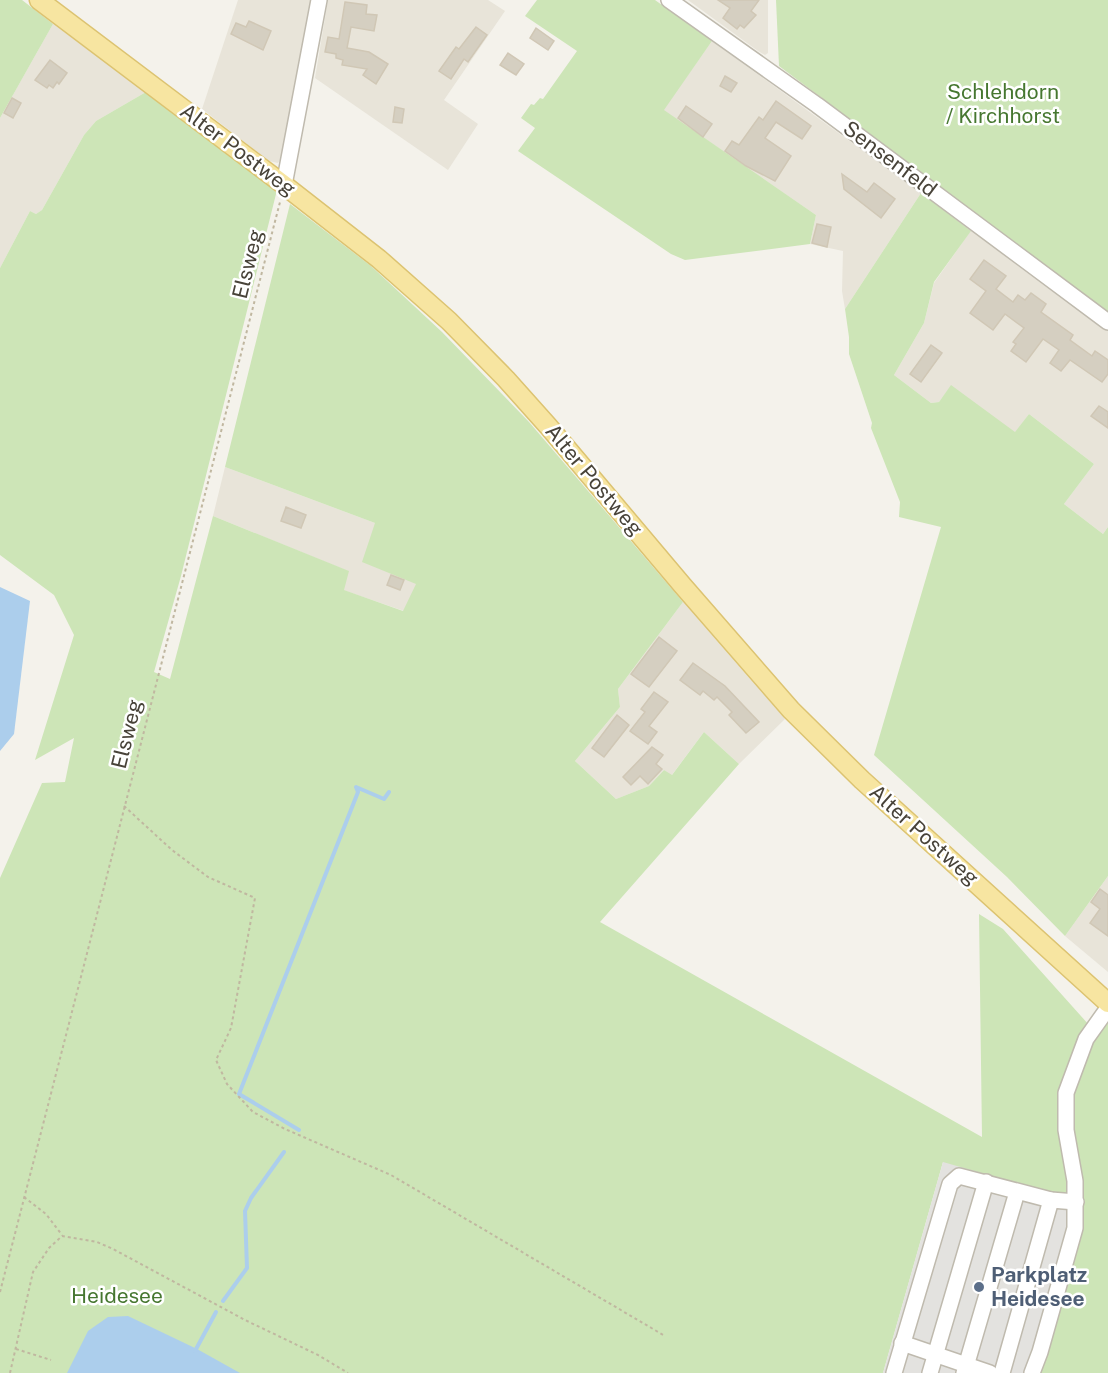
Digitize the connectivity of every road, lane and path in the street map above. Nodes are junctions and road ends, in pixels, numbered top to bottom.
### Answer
1 (39, 0) edge
2 (319, 0) edge
3 (669, 0) edge
4 (284, 184) junction
5 (1108, 322) edge
6 (124, 806) junction
7 (1108, 1003) edge
8 (1108, 1008) edge
9 (986, 1182) junction
10 (1017, 1192) junction
11 (24, 1197) junction
12 (1051, 1200) junction
13 (1076, 1202) junction
14 (62, 1236) junction
15 (0, 1292) edge
16 (665, 1336) dead end
17 (903, 1343) junction
18 (16, 1349) junction
19 (936, 1356) junction
20 (51, 1360) dead end
21 (965, 1370) edge
22 (10, 1373) edge
23 (348, 1373) edge
24 (894, 1373) edge
25 (930, 1373) edge
26 (990, 1373) edge
27 (1002, 1373) edge
28 (1032, 1373) edge

1 - 4 main road, Alter Postweg
2 - 4 street
3 - 5 street, Sensenfeld
4 - 6 path, Elsweg
4 - 7 main road, Alter Postweg
6 - 11 path, Elsweg
6 - 16 path
8 - 13 street
9 - 10 street
9 - 17 street
9 - 19 street
10 - 12 street
10 - 21 street
11 - 14 path
11 - 15 path, Elsweg
12 - 13 street
12 - 27 street
13 - 28 street
14 - 18 path
14 - 23 path
17 - 19 street
17 - 24 street
18 - 20 path
18 - 22 path
19 - 21 street
19 - 25 street
21 - 26 street

